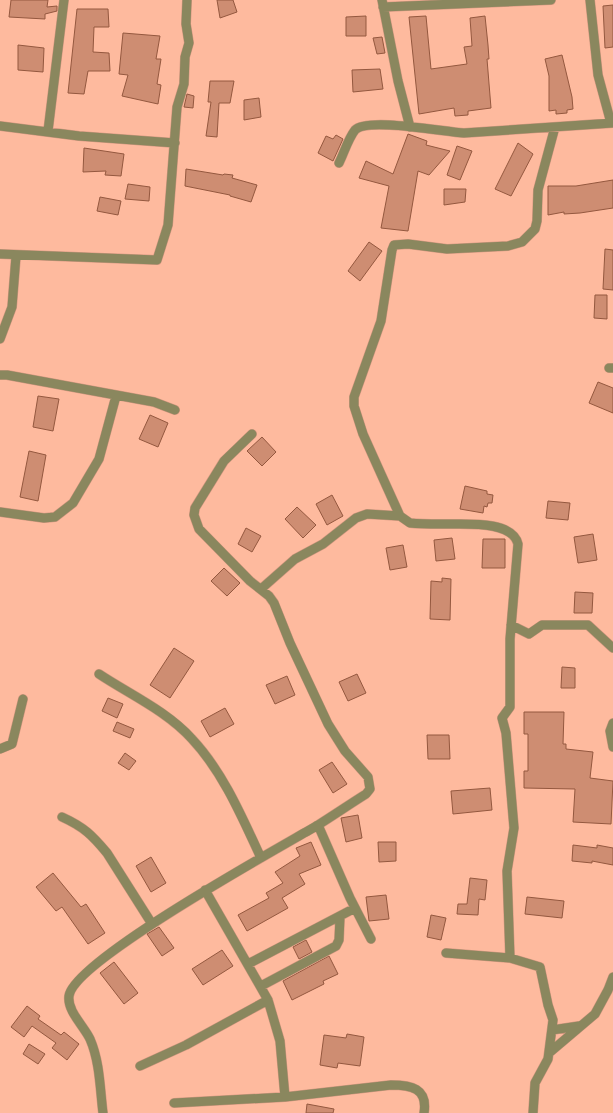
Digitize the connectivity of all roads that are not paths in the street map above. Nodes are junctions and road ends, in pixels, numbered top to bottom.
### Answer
1 (64, 0) edge
2 (187, 0) edge
3 (551, 0) edge
4 (590, 0) edge
5 (383, 4) edge
6 (612, 123) edge
7 (0, 126) edge
8 (410, 127) junction
9 (555, 127) junction
10 (48, 131) junction
11 (175, 143) junction
12 (339, 163) dead end
13 (0, 254) edge
14 (16, 256) junction
15 (0, 339) edge
16 (0, 375) edge
17 (116, 396) junction
18 (175, 410) dead end
19 (252, 434) dead end
20 (0, 512) edge
21 (400, 516) junction
22 (261, 589) junction
23 (511, 625) junction
24 (613, 648) edge
25 (99, 674) dead end
26 (23, 699) dead end
27 (613, 723) edge
28 (613, 748) edge
29 (0, 749) edge
30 (62, 817) dead end
31 (318, 825) junction
32 (261, 858) junction
33 (206, 890) junction
34 (355, 908) junction
35 (340, 917) junction
36 (152, 924) junction
37 (371, 940) dead end
38 (446, 953) dead end
39 (510, 958) junction
40 (248, 964) junction
41 (613, 977) edge
42 (261, 986) junction
43 (268, 1000) junction
44 (579, 1026) junction
45 (552, 1030) junction
46 (549, 1052) junction
47 (140, 1066) dead end
48 (284, 1096) junction
49 (174, 1103) dead end
50 (103, 1113) edge
51 (424, 1113) edge
52 (533, 1113) edge

1 - 10 street
2 - 11 street
3 - 5 street
4 - 6 street
5 - 8 street
6 - 9 street
7 - 10 street
8 - 9 street
8 - 12 street
9 - 21 street
10 - 11 street
11 - 14 street
13 - 14 street
14 - 15 street
16 - 17 street
17 - 18 street
17 - 20 street
19 - 22 street
21 - 22 street
21 - 23 street
22 - 31 street
23 - 24 street
23 - 39 street
25 - 32 street
26 - 29 street
27 - 28 street
30 - 36 street
31 - 32 street
31 - 34 street
32 - 33 street
33 - 36 street
33 - 40 street
34 - 35 street
34 - 37 street
35 - 40 street
35 - 42 street
36 - 50 street
38 - 39 street
39 - 45 street
40 - 42 street
41 - 44 street
42 - 43 street
43 - 47 street
43 - 48 street
44 - 45 street
44 - 46 street
45 - 46 street
46 - 52 street
48 - 49 street
48 - 51 street

